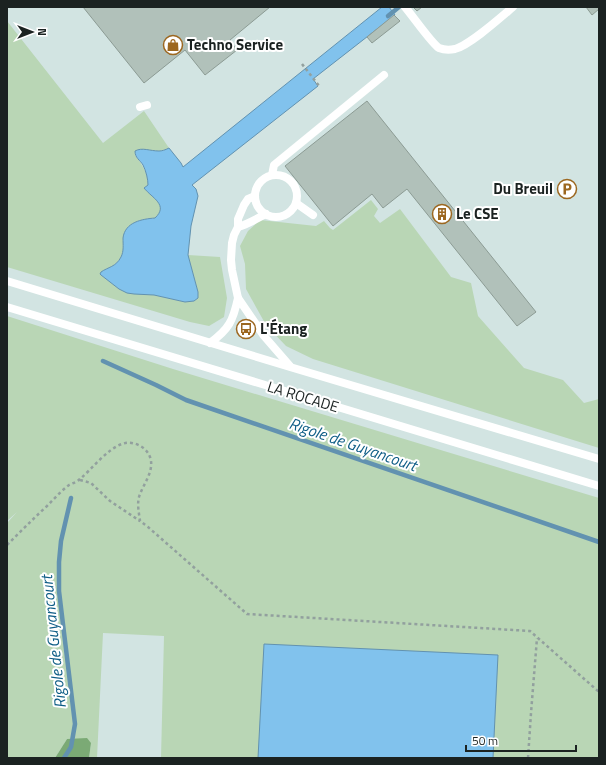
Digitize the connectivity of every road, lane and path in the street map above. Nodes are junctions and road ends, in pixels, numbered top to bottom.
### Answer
1 (405, 7) edge
2 (513, 7) edge
3 (302, 64) dead end
4 (384, 75) dead end
5 (320, 87) dead end
6 (272, 176) junction
7 (255, 196) junction
8 (296, 203) junction
9 (266, 214) junction
10 (313, 215) dead end
11 (238, 227) junction
12 (7, 281) edge
13 (238, 298) junction
14 (7, 308) edge
15 (210, 343) junction
16 (290, 367) junction
17 (599, 459) edge
18 (79, 480) junction
19 (599, 486) edge
20 (140, 521) junction
21 (7, 545) edge
22 (537, 638) junction
23 (599, 692) edge
24 (528, 758) edge

1 - 2 lane
3 - 5 path
4 - 6 lane
6 - 7 lane
6 - 8 lane
7 - 9 lane
7 - 11 lane
8 - 9 lane
8 - 10 lane
9 - 11 lane
11 - 13 lane
12 - 15 lane, LA ROCADE
13 - 15 lane
13 - 16 lane
14 - 19 lane, LA ROCADE
15 - 16 lane, LA ROCADE
16 - 17 lane, LA ROCADE
18 - 20 path
18 - 20 path
18 - 21 path
20 - 22 path
22 - 23 path
22 - 24 path

